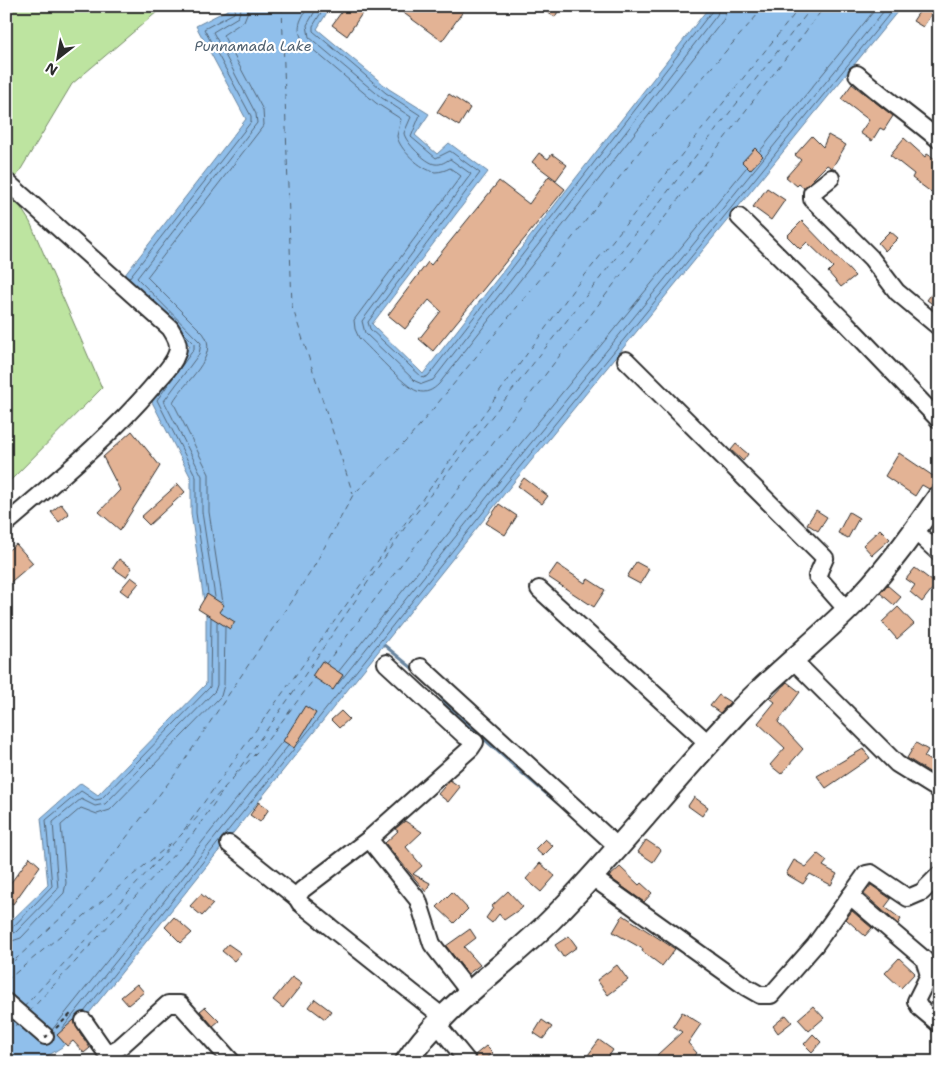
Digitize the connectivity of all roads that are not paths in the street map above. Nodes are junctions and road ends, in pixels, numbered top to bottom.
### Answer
1 (857, 74) dead end
2 (939, 140) edge
3 (831, 178) dead end
4 (6, 181) edge
5 (739, 217) dead end
6 (939, 326) edge
7 (626, 360) dead end
8 (939, 420) edge
9 (939, 496) edge
10 (6, 524) edge
11 (915, 531) junction
12 (939, 554) edge
13 (539, 589) dead end
14 (846, 610) junction
15 (794, 661) junction
16 (386, 663) dead end
17 (421, 667) dead end
18 (709, 744) junction
19 (939, 790) edge
20 (368, 839) junction
21 (229, 844) dead end
22 (618, 847) junction
23 (939, 875) edge
24 (592, 877) junction
25 (850, 896) junction
26 (297, 898) junction
27 (470, 992) junction
28 (6, 1002) edge
29 (440, 1020) junction
30 (84, 1021) road end
31 (939, 1024) edge
32 (46, 1036) road end
33 (232, 1062) edge
34 (406, 1062) edge
35 (468, 1062) edge

1 - 2 street
3 - 6 street
4 - 10 street
5 - 8 street
7 - 14 street
9 - 11 main road
11 - 12 street
11 - 14 main road
13 - 18 street
14 - 15 main road
15 - 18 main road
15 - 19 street
16 - 20 street
17 - 22 street
18 - 22 main road
20 - 26 street
20 - 27 street
21 - 26 street
22 - 24 main road
23 - 25 street
24 - 25 street
24 - 27 main road
25 - 31 street
26 - 29 street
27 - 29 main road
28 - 32 street
29 - 34 main road
29 - 35 street
30 - 33 street

